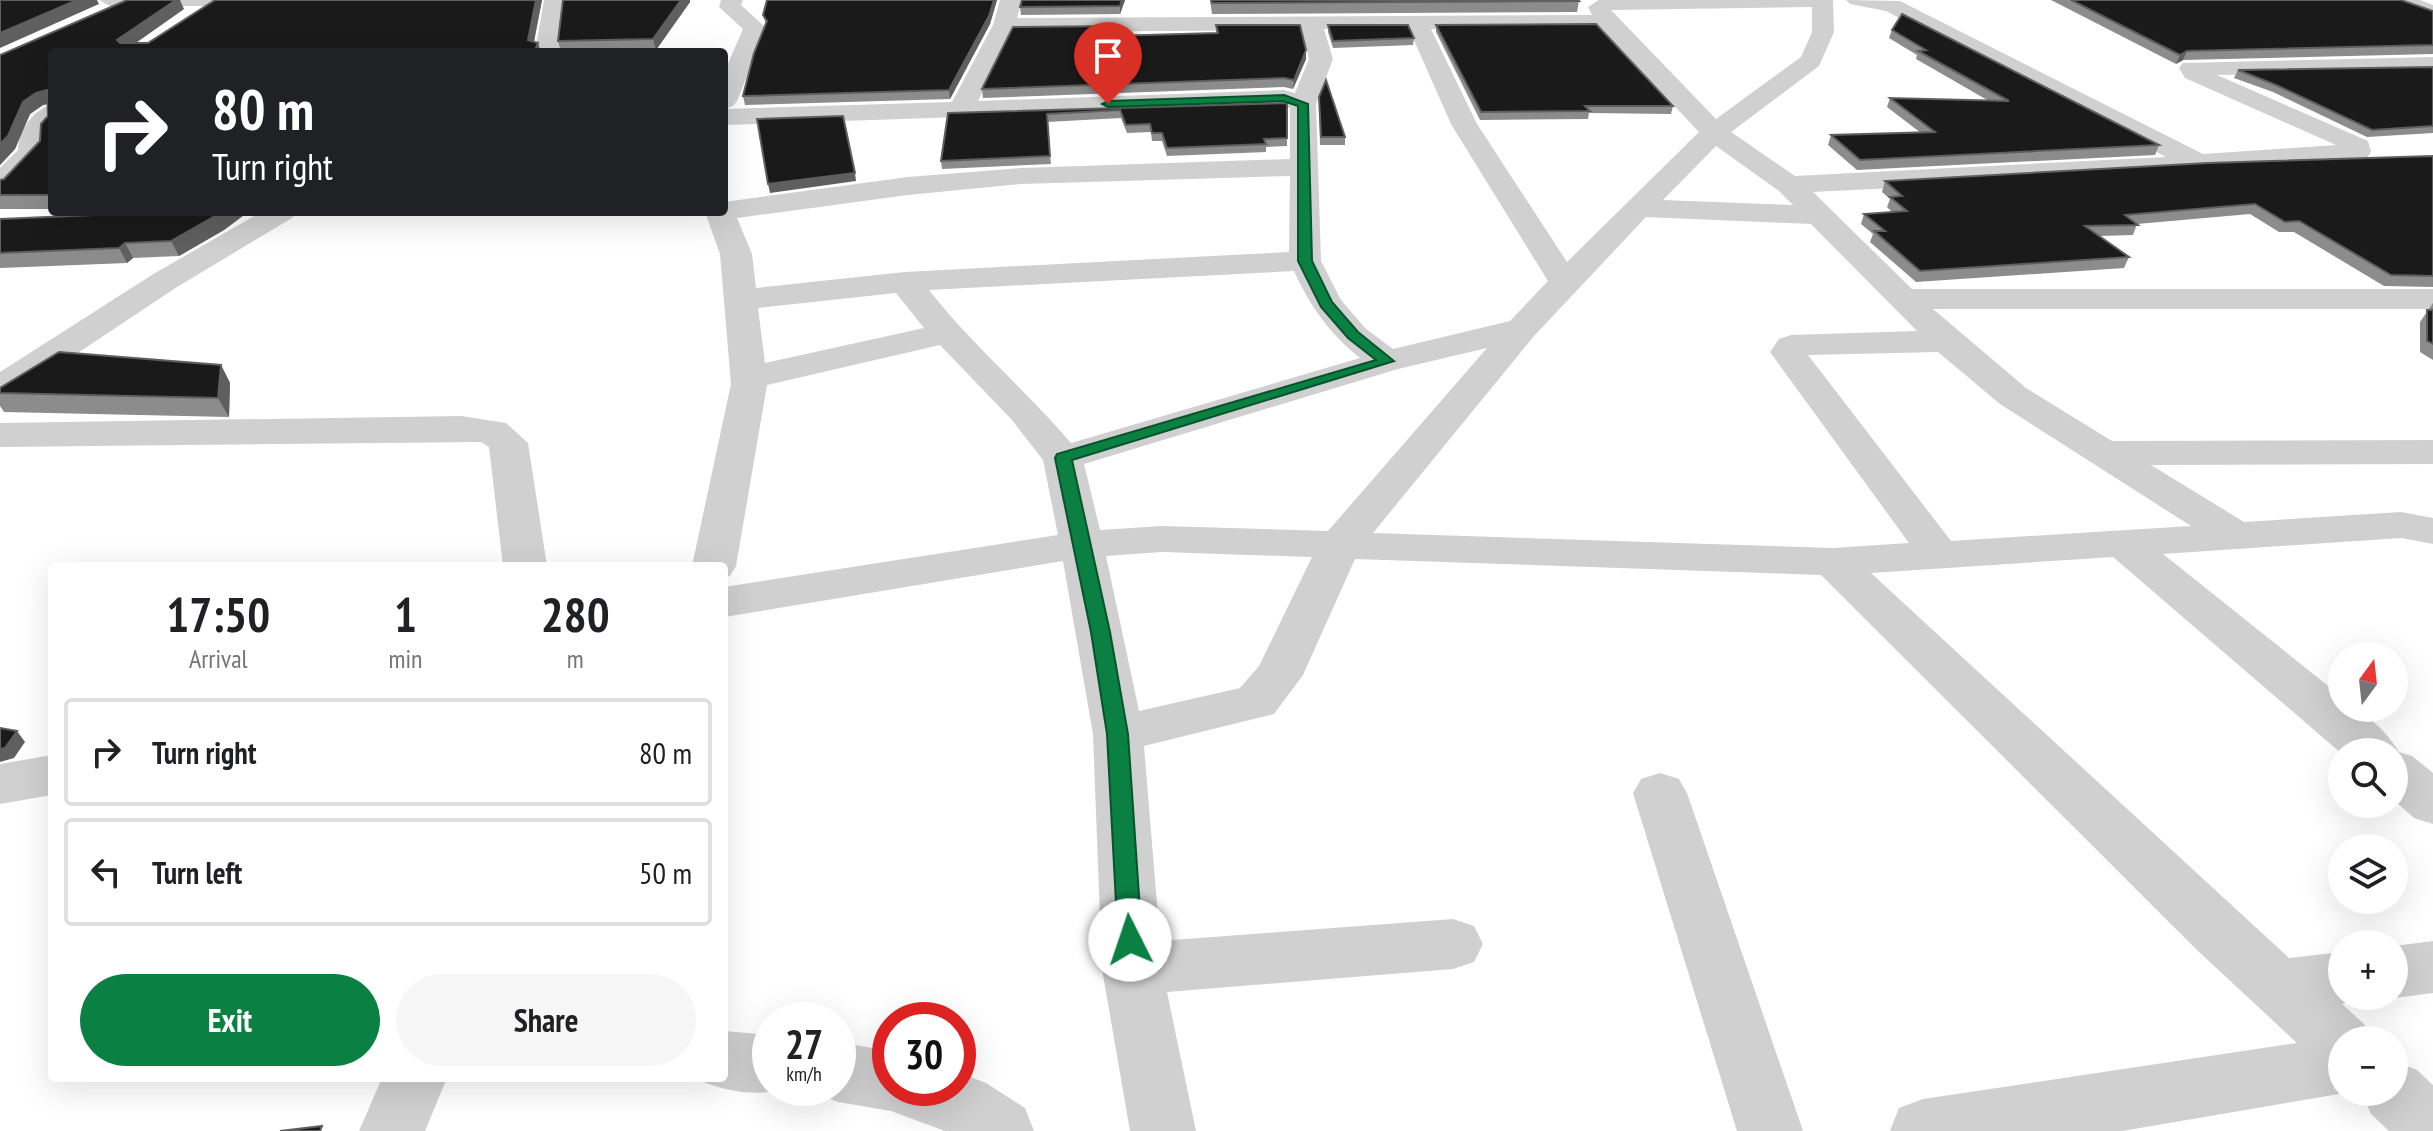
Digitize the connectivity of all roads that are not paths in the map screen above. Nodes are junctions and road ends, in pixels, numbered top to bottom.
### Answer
1 (110, 0) edge
2 (219, 0) edge
3 (555, 0) edge
4 (732, 0) edge
5 (1857, 0) edge
6 (2402, 0) edge
7 (130, 1) edge
8 (1822, 1) edge
9 (1246, 12) edge
10 (1008, 13) edge
11 (2433, 13) edge
12 (89, 19) edge
13 (1607, 21) junction
14 (1417, 22) junction
15 (1311, 23) junction
16 (181, 24) edge
17 (548, 48) edge
18 (2433, 64) edge
19 (728, 92) edge
20 (1303, 104) junction
21 (961, 109) junction
22 (48, 117) edge
23 (728, 117) edge
24 (1714, 132) junction
25 (2199, 163) junction
26 (1304, 167) junction
27 (0, 184) edge
28 (1789, 185) junction
29 (1638, 208) junction
30 (728, 210) edge
31 (1819, 215) junction
32 (275, 216) edge
33 (724, 216) edge
34 (1305, 261) junction
35 (905, 282) junction
36 (1565, 282) junction
37 (1902, 299) junction
38 (2433, 299) edge
39 (741, 300) junction
40 (1522, 329) junction
41 (949, 333) junction
42 (1946, 341) junction
43 (1387, 361) junction
44 (748, 378) junction
45 (0, 388) edge
46 (0, 435) edge
47 (2433, 452) edge
48 (2103, 453) junction
49 (1063, 458) junction
50 (2433, 531) edge
51 (2235, 535) junction
52 (2124, 544) junction
53 (1081, 545) junction
54 (1340, 545) junction
55 (1940, 556) junction
56 (524, 562) edge
57 (715, 562) edge
58 (1833, 562) junction
59 (728, 601) edge
60 (1118, 734) junction
61 (2357, 738) edge
62 (48, 776) edge
63 (2408, 782) edge
64 (0, 784) edge
65 (1660, 793) dead end
66 (2433, 803) edge
67 (1453, 944) dead end
68 (2433, 967) edge
69 (1132, 969) junction
70 (2408, 970) edge
71 (2328, 980) edge
72 (2278, 986) junction
73 (2328, 1031) edge
74 (728, 1060) edge
75 (752, 1062) edge
76 (2328, 1068) edge
77 (413, 1082) edge
78 (2408, 1105) edge
79 (964, 1106) edge
80 (2433, 1129) edge
81 (392, 1131) edge
82 (1001, 1131) edge
83 (1163, 1131) edge
84 (1770, 1131) edge
85 (1923, 1131) edge

1 - 7 street
2 - 7 street
2 - 16 street
3 - 17 street
4 - 19 street
5 - 25 street
6 - 11 street
7 - 12 street
8 - 13 street
8 - 24 street
9 - 10 street
9 - 15 street
10 - 21 street
13 - 14 street
13 - 24 street
14 - 15 street
14 - 36 street
15 - 20 street
18 - 25 street
20 - 21 street
20 - 26 street
21 - 23 street
22 - 27 street
24 - 28 street
24 - 29 street
25 - 28 street
26 - 30 street
26 - 34 street
28 - 31 street
29 - 31 street
29 - 36 street
31 - 37 street
32 - 45 street
33 - 39 street
34 - 35 street
34 - 43 street
35 - 39 street
35 - 41 street
36 - 40 street
37 - 38 street
37 - 42 street
39 - 44 street
40 - 43 street
40 - 54 street
41 - 44 street
41 - 49 street
42 - 48 street
42 - 55 street
43 - 49 street
44 - 57 street
46 - 56 street
47 - 48 street
48 - 51 street
49 - 53 street
50 - 51 street
51 - 52 street
52 - 55 street
52 - 61 street
53 - 54 street
53 - 59 street
53 - 60 street
54 - 58 street
54 - 60 street
55 - 58 street
58 - 72 street
60 - 69 street
62 - 64 street
63 - 66 street
65 - 84 street
67 - 69 street
68 - 70 street
69 - 83 street
71 - 72 street
72 - 73 street
74 - 75 street
76 - 85 street
77 - 81 street
78 - 80 street
79 - 82 street

